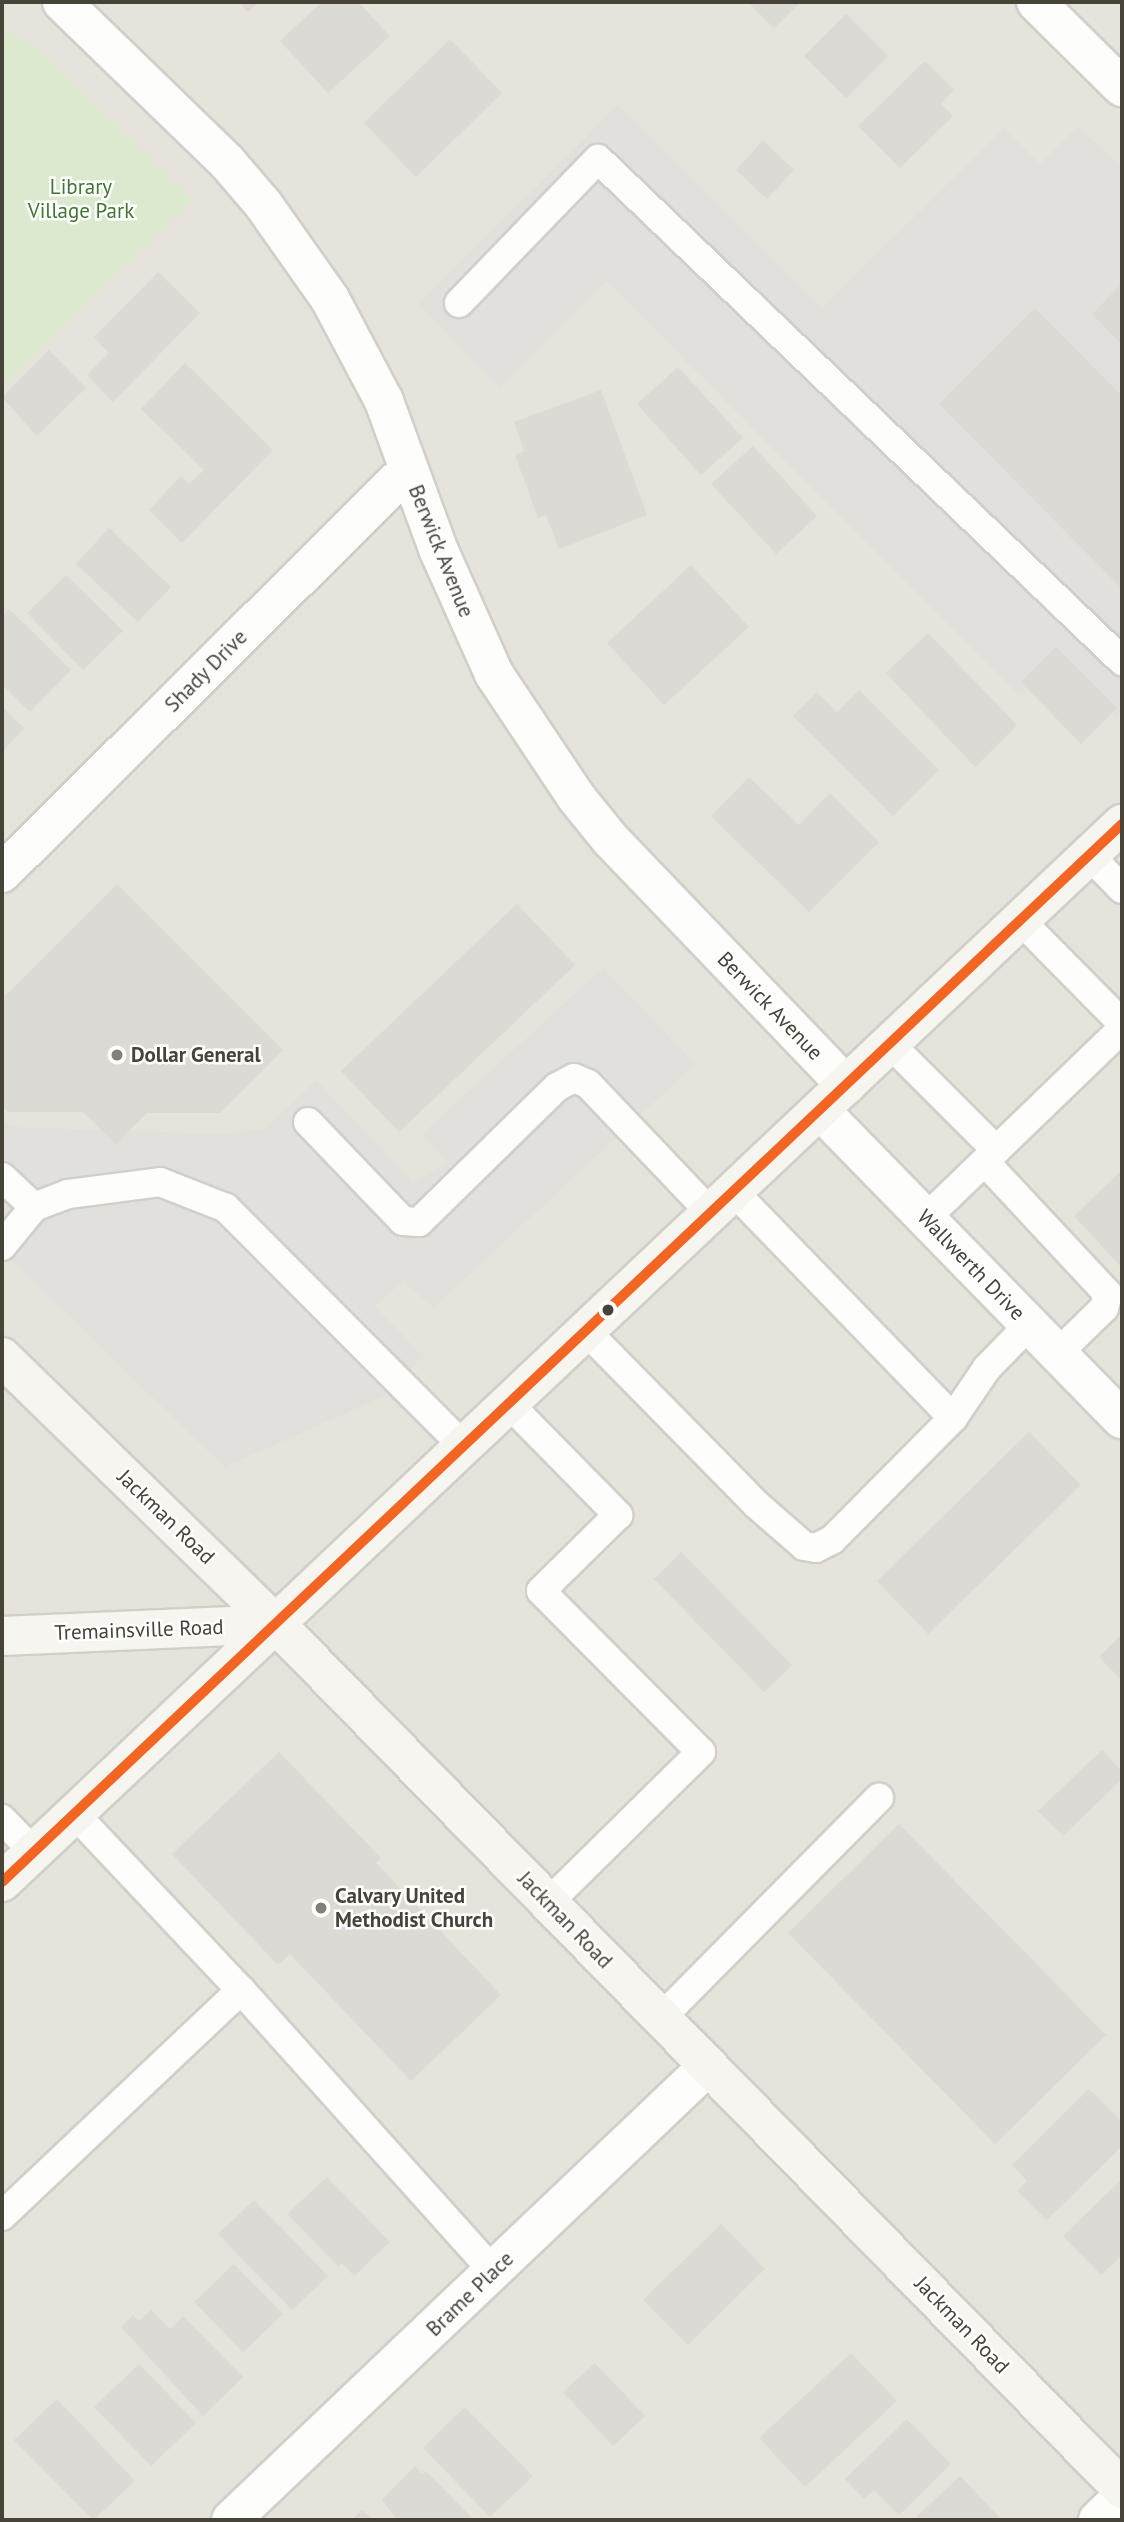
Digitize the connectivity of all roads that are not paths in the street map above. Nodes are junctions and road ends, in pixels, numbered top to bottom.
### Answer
1 (62, 2) edge
2 (1036, 2) edge
3 (1122, 87) edge
4 (459, 303) dead end
5 (410, 469) junction
6 (1122, 661) edge
7 (1122, 824) edge
8 (1089, 855) junction
9 (2, 873) edge
10 (1122, 889) edge
11 (1020, 920) junction
12 (1122, 1023) edge
13 (1122, 1029) edge
14 (890, 1044) junction
15 (833, 1098) junction
16 (308, 1122) dead end
17 (990, 1156) junction
18 (2, 1177) edge
19 (722, 1202) junction
20 (34, 1207) junction
21 (926, 1218) junction
22 (2, 1246) edge
23 (1030, 1324) junction
24 (586, 1331) junction
25 (1058, 1353) junction
26 (2, 1357) edge
27 (509, 1404) junction
28 (953, 1418) junction
29 (1122, 1419) edge
30 (464, 1447) junction
31 (276, 1625) junction
32 (2, 1636) edge
33 (879, 1798) dead end
34 (74, 1813) junction
35 (2, 1819) edge
36 (33, 1851) junction
37 (2, 1882) edge
38 (548, 1903) junction
39 (241, 1990) junction
40 (661, 2018) junction
41 (708, 2066) junction
42 (2, 2216) edge
43 (494, 2271) junction
44 (1122, 2489) edge
45 (1122, 2497) edge
46 (231, 2520) edge
47 (1098, 2520) edge

1 - 5 street, Berwick Avenue
2 - 3 street
4 - 6 lane
5 - 9 street, Shady Drive
5 - 15 street, Berwick Avenue
7 - 8 street
8 - 10 lane
8 - 11 street
11 - 12 lane
11 - 14 street
13 - 17 lane
14 - 15 street
14 - 17 lane
15 - 19 street
15 - 21 street, Wallwerth Drive
16 - 19 lane
17 - 21 lane
17 - 25 lane
18 - 20 lane
19 - 24 street
19 - 28 lane
20 - 22 lane
20 - 30 lane
21 - 23 street, Wallwerth Drive
23 - 25 street, Wallwerth Drive
23 - 28 lane
24 - 27 street
24 - 28 lane
25 - 29 street, Wallwerth Drive
26 - 31 street, Jackman Road
27 - 30 street
27 - 38 lane
30 - 31 street
31 - 32 street, Tremainsville Road
31 - 34 street
31 - 38 street, Jackman Road
33 - 40 lane
34 - 36 street
34 - 39 lane
35 - 36 lane
36 - 37 street
38 - 40 street, Jackman Road
39 - 42 lane
39 - 43 lane
40 - 41 street, Jackman Road
41 - 43 street, Brame Place
41 - 44 street, Jackman Road
43 - 46 street, Brame Place
45 - 47 street

